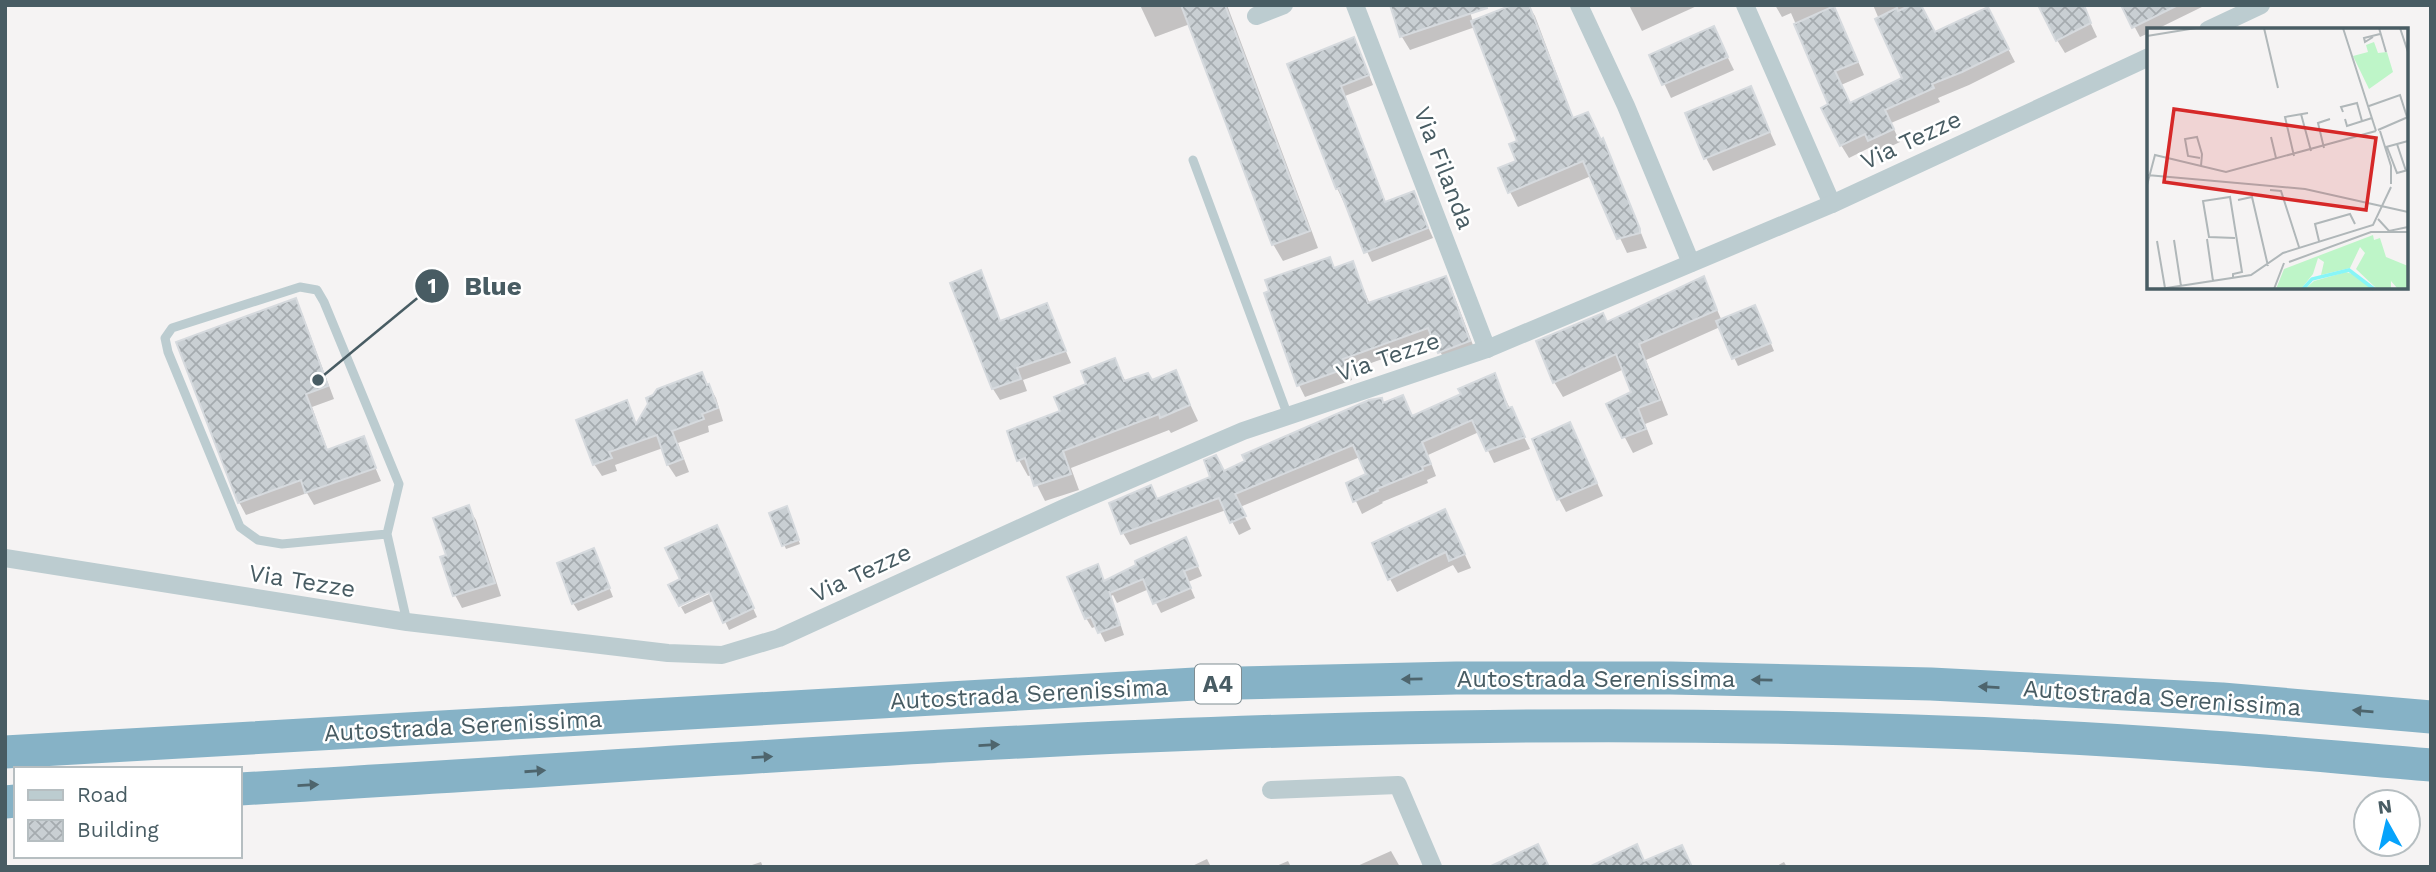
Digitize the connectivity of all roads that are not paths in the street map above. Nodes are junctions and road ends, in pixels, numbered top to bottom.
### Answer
1 (1284, 5) edge
2 (1355, 5) edge
3 (1579, 5) edge
4 (1745, 5) edge
5 (2261, 5) edge
6 (1256, 16) dead end
7 (2212, 28) edge
8 (2147, 58) edge
9 (1193, 160) dead end
10 (1832, 204) junction
11 (1691, 263) junction
12 (1488, 349) junction
13 (1288, 416) junction
14 (387, 534) junction
15 (5, 558) edge
16 (407, 622) junction
17 (2431, 717) edge
18 (5, 752) edge
19 (2431, 765) edge
20 (242, 789) edge
21 (1271, 790) dead end
22 (1433, 867) edge

1 - 6 street
2 - 12 street, Via Filanda
3 - 11 street
4 - 10 street
5 - 7 street
8 - 10 street, Via Tezze
9 - 13 lane
10 - 11 street, Via Tezze
11 - 12 street, Via Tezze
12 - 13 street, Via Tezze
13 - 16 street, Via Tezze
14 - 14 lane
14 - 16 lane
15 - 16 street, Via Tezze
17 -> 18 highway, Autostrada Serenissima / A4
20 -> 19 highway, Autostrada Serenissima / A4
21 - 22 street

